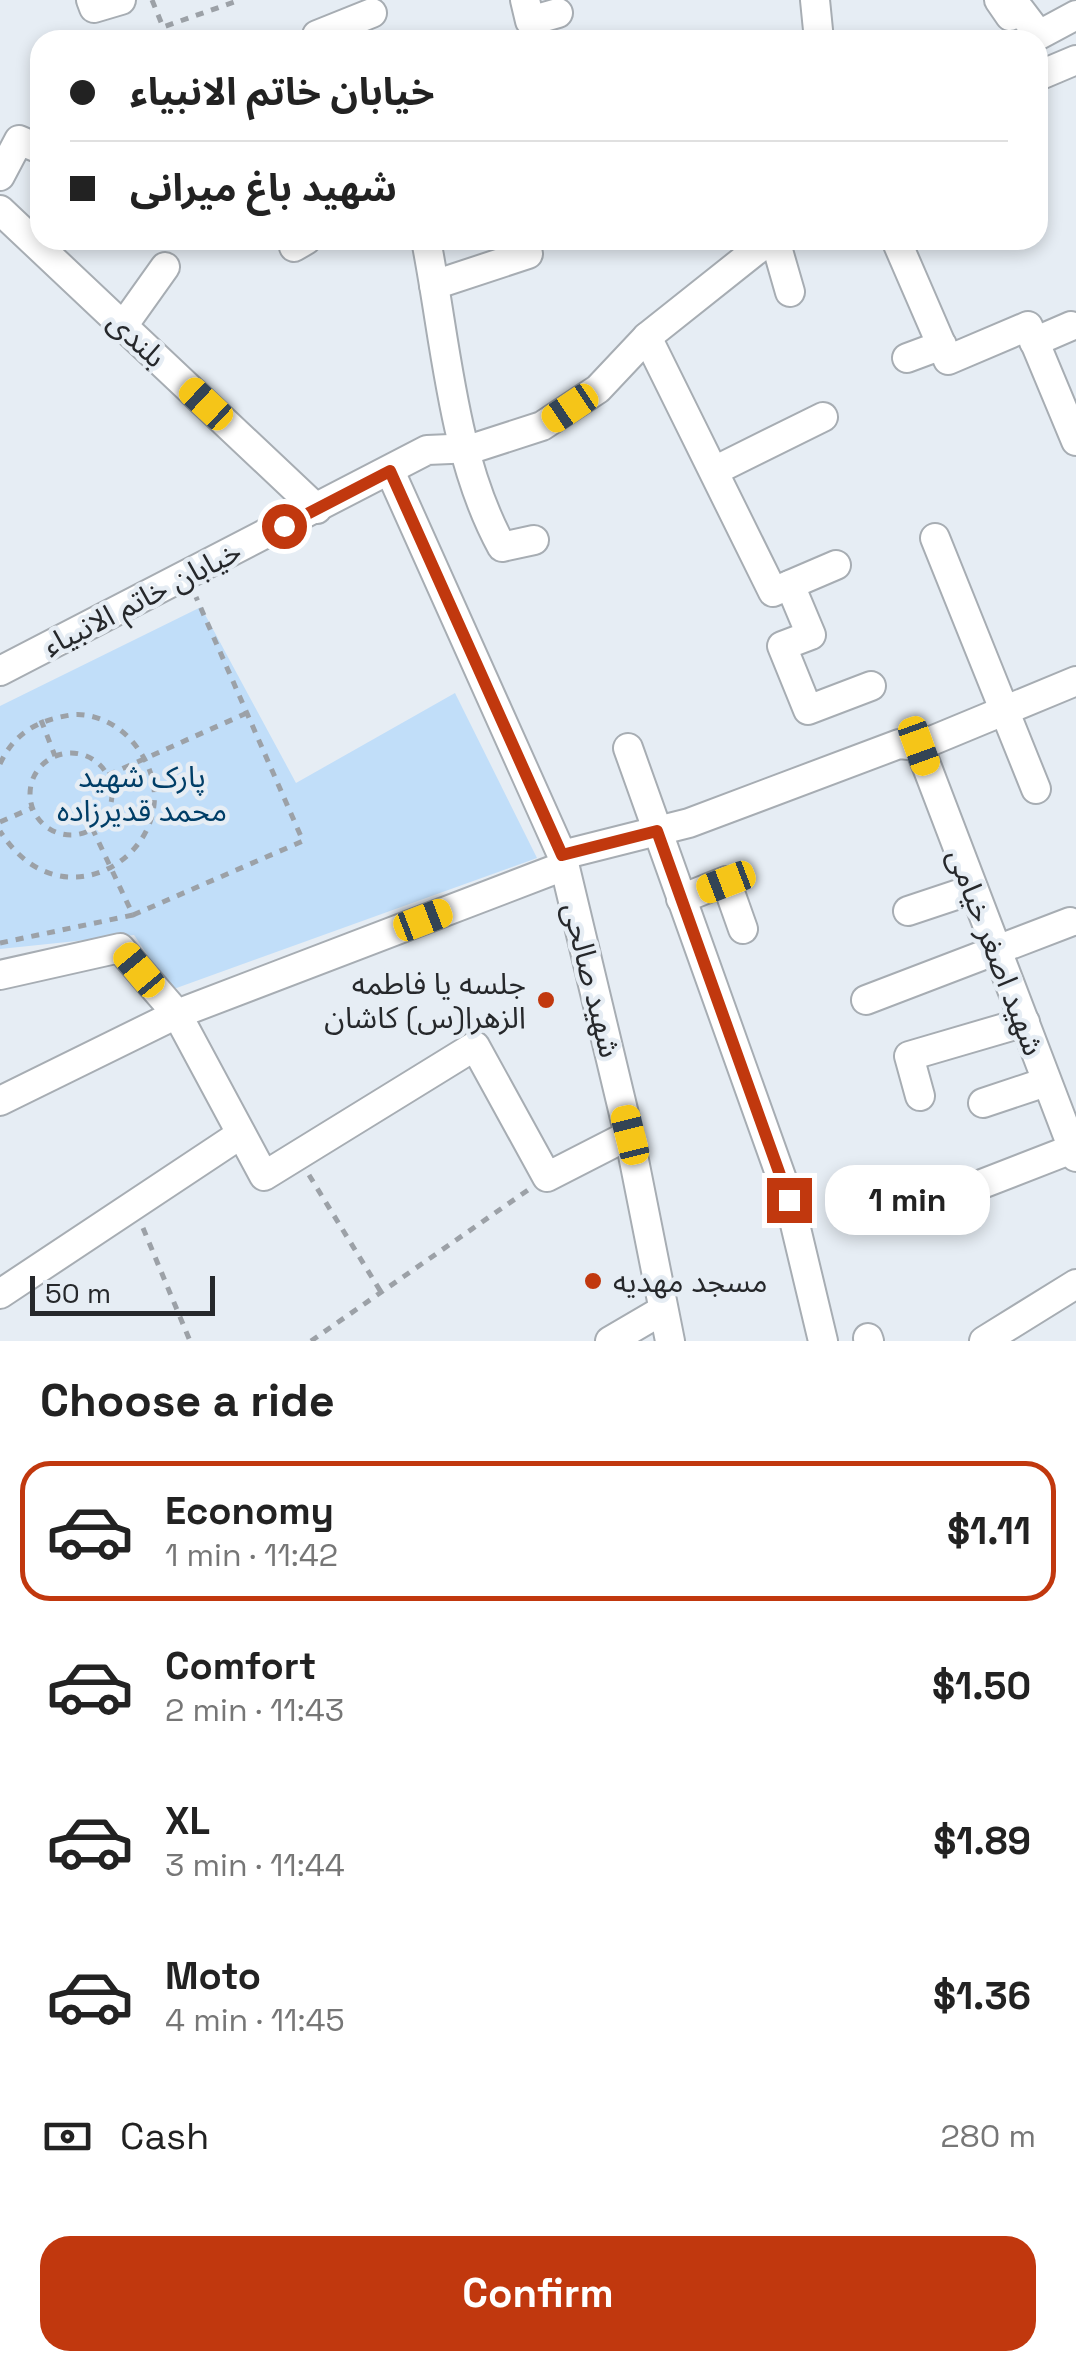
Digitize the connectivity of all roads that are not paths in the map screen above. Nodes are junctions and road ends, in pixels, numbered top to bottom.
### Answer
1 (91, 0) edge
2 (121, 0) edge
3 (525, 0) edge
4 (815, 0) edge
5 (999, 0) edge
6 (558, 13) dead end
7 (1076, 15) edge
8 (374, 18) edge
9 (334, 30) edge
10 (818, 30) edge
11 (1035, 30) edge
12 (1048, 30) edge
13 (1076, 60) edge
14 (1048, 72) edge
15 (30, 144) edge
16 (0, 176) edge
17 (0, 210) edge
18 (30, 232) edge
19 (50, 250) edge
20 (428, 250) edge
21 (527, 250) edge
22 (759, 250) edge
23 (775, 250) edge
24 (900, 250) edge
25 (165, 268) dead end
26 (434, 285) junction
27 (790, 292) dead end
28 (123, 326) junction
29 (1071, 326) dead end
30 (1031, 334) junction
31 (647, 337) junction
32 (942, 346) junction
33 (908, 358) dead end
34 (824, 417) dead end
35 (1074, 432) edge
36 (466, 449) junction
37 (714, 470) junction
38 (390, 471) junction
39 (316, 509) junction
40 (935, 538) dead end
41 (534, 540) dead end
42 (836, 565) dead end
43 (782, 588) junction
44 (0, 671) edge
45 (1076, 682) edge
46 (871, 686) dead end
47 (1003, 711) junction
48 (919, 746) junction
49 (628, 748) dead end
50 (1036, 789) dead end
51 (657, 831) junction
52 (563, 861) junction
53 (970, 890) junction
54 (682, 899) junction
55 (908, 911) dead end
56 (750, 922) dead end
57 (1070, 922) dead end
58 (996, 951) junction
59 (0, 975) edge
60 (866, 1000) dead end
61 (177, 1014) junction
62 (1025, 1022) junction
63 (1046, 1082) junction
64 (920, 1096) dead end
65 (0, 1101) edge
66 (983, 1103) dead end
67 (241, 1134) junction
68 (630, 1135) junction
69 (1072, 1140) edge
70 (969, 1188) dead end
71 (1076, 1284) edge
72 (0, 1294) edge
73 (664, 1310) junction
74 (610, 1341) edge
75 (670, 1341) edge
76 (823, 1341) edge
77 (984, 1341) edge

1 - 2 street
3 - 6 street
4 - 10 street
5 - 11 street
7 - 12 street
8 - 9 street
13 - 14 street
15 - 16 street
17 - 18 street, بلندی
19 - 28 street, بلندی
20 - 26 street
21 - 26 street
22 - 31 street, خیابان خاتم الانبیاء
23 - 27 street
24 - 32 street
25 - 28 street
26 - 36 street
28 - 39 street, بلندی
29 - 30 street
30 - 32 street
30 - 35 street
31 - 36 street, خیابان خاتم الانبیاء
31 - 37 street
32 - 33 street
34 - 37 street
36 - 38 street, خیابان خاتم الانبیاء
36 - 41 street
37 - 43 street
38 - 39 street, خیابان خاتم الانبیاء
38 - 52 street, شهید صالحی
39 - 44 street, خیابان خاتم الانبیاء
40 - 47 street
42 - 43 street
43 - 46 street
45 - 47 street
47 - 48 street
47 - 50 street
48 - 51 street
48 - 53 street, شهید اصغر خیامی
49 - 51 street
51 - 52 street
51 - 54 street
52 - 61 street
52 - 68 street, شهید صالحی
53 - 55 street
53 - 58 street, شهید اصغر خیامی
54 - 56 street
54 - 76 street
57 - 58 street
58 - 60 street
58 - 62 street, شهید اصغر خیامی
59 - 61 street
61 - 65 street
61 - 67 street
62 - 63 street, شهید اصغر خیامی
62 - 64 street
63 - 66 street
63 - 69 street, شهید اصغر خیامی
67 - 68 street
67 - 72 street
68 - 73 street, شهید صالحی
69 - 70 street
71 - 77 street
73 - 74 street
73 - 75 street, شهید صالحی

